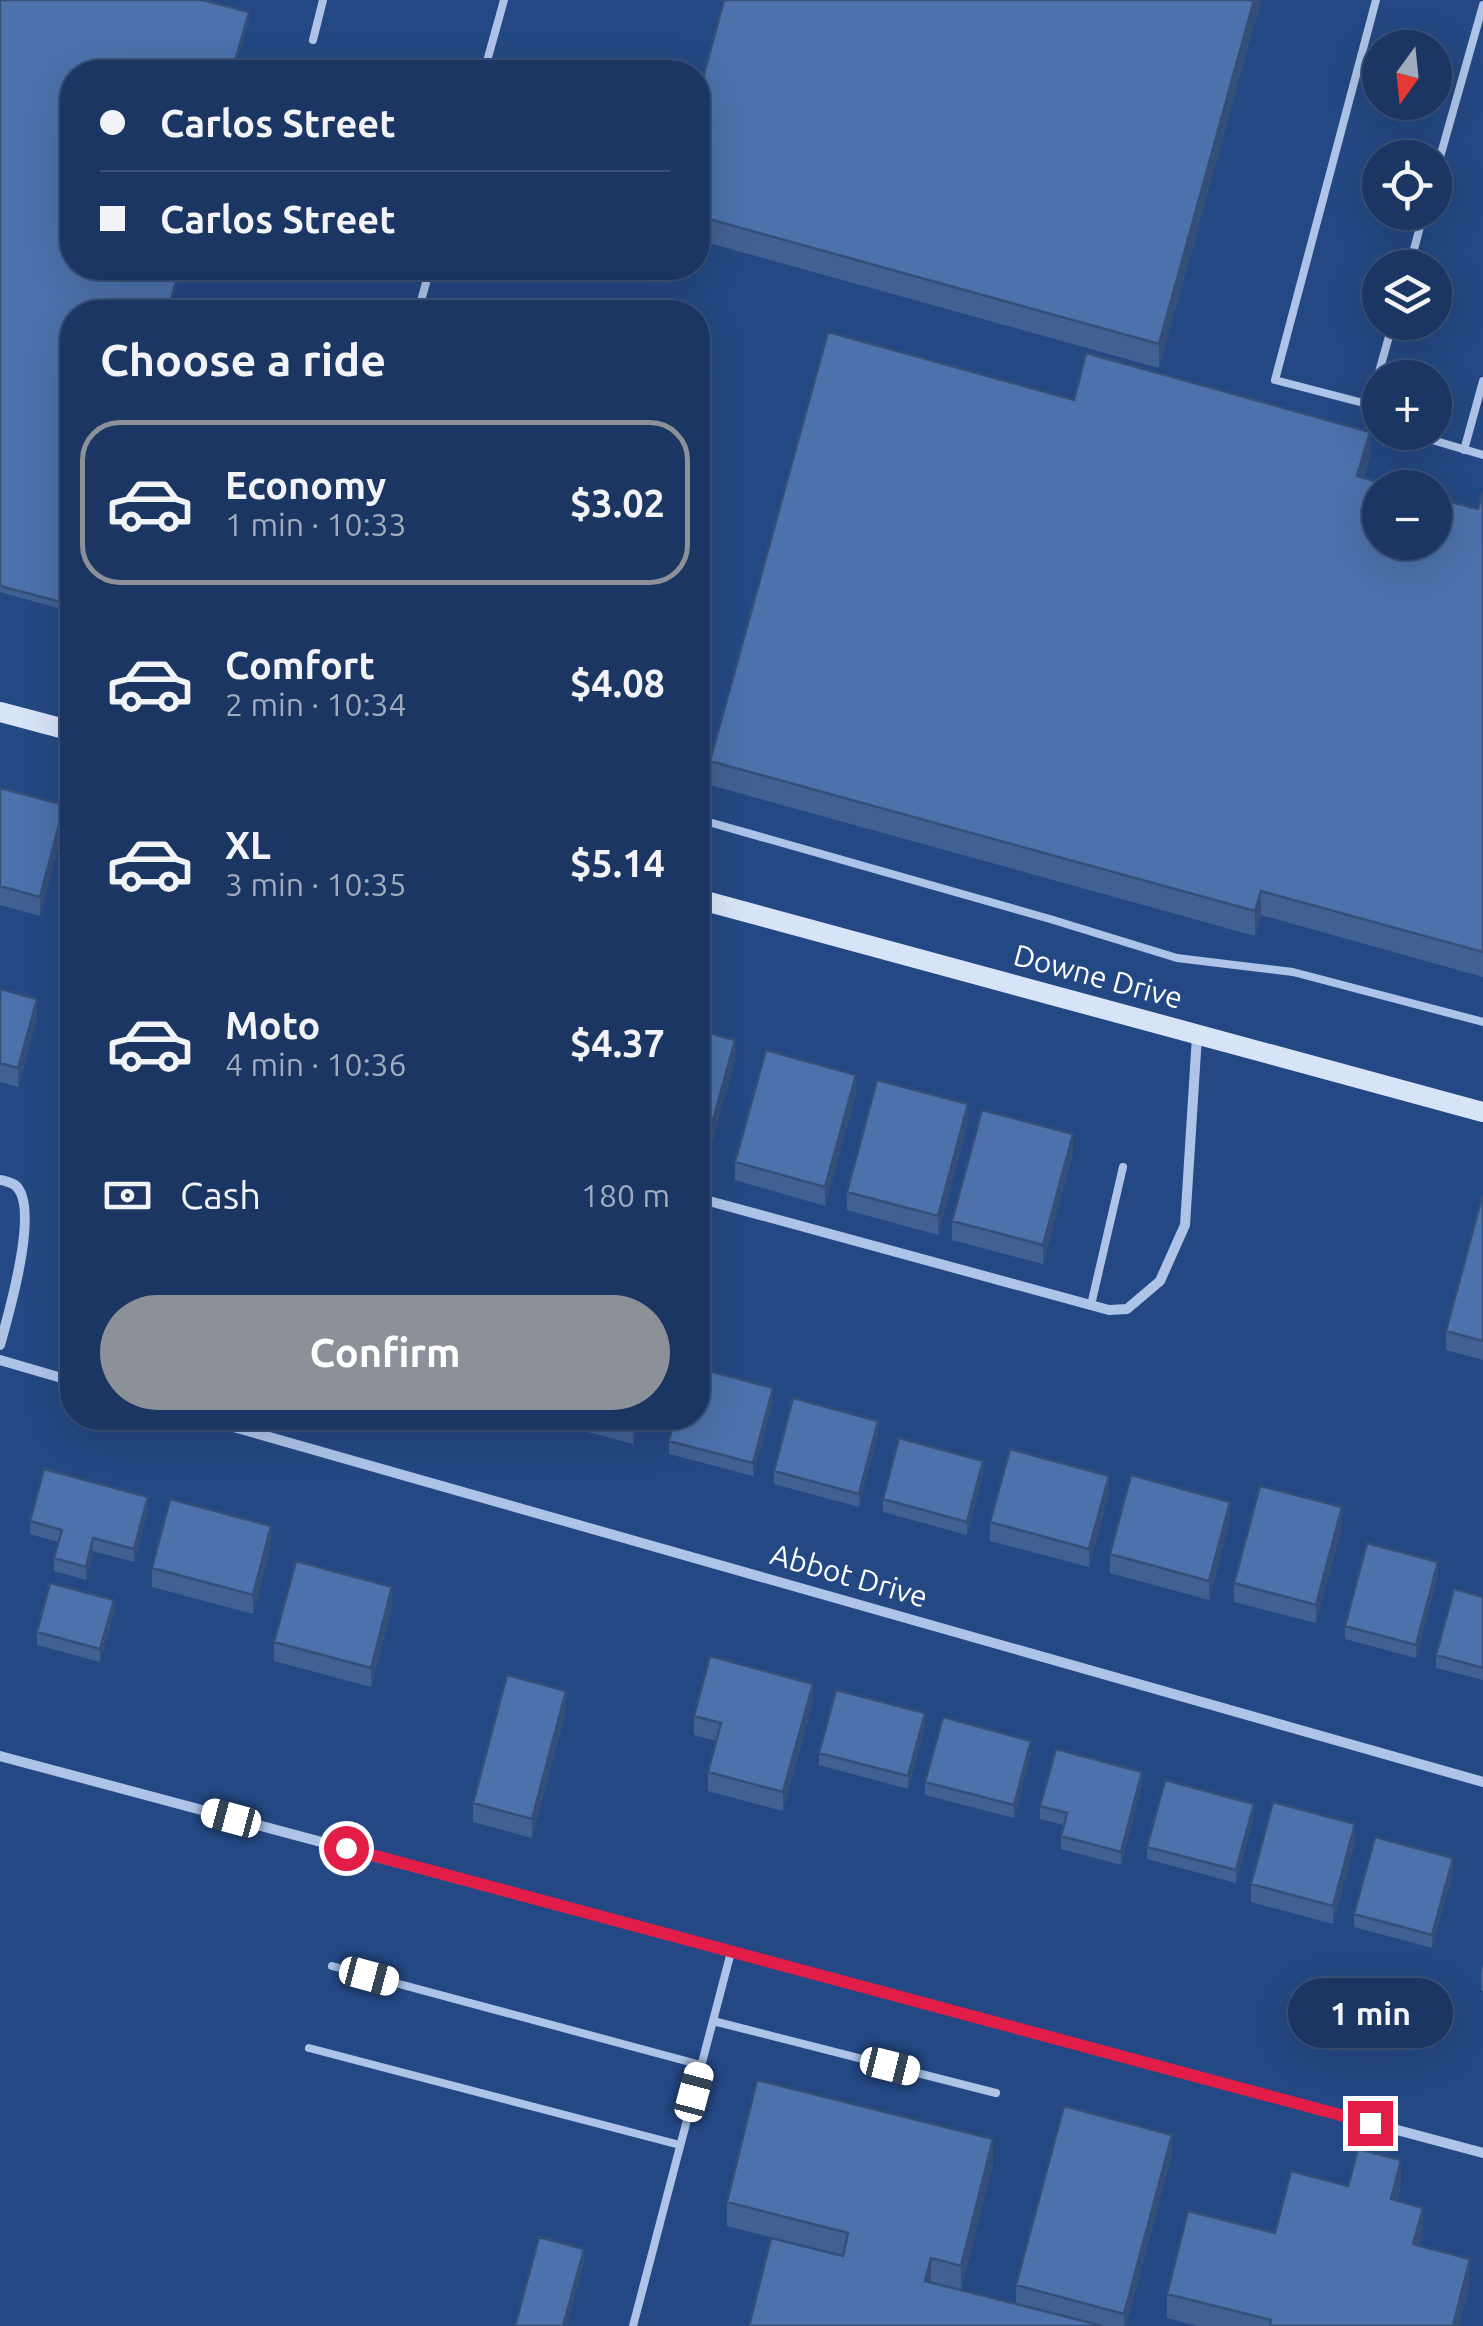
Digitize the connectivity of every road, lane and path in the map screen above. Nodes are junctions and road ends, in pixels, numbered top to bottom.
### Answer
1 (323, 0) edge
2 (504, 0) edge
3 (1376, 0) edge
4 (1483, 5) edge
5 (313, 40) dead end
6 (487, 60) edge
7 (1445, 140) edge
8 (1483, 382) edge
9 (1362, 402) edge
10 (1452, 446) edge
11 (1464, 450) junction
12 (1483, 455) edge
13 (0, 712) edge
14 (60, 728) edge
15 (710, 822) edge
16 (710, 903) edge
17 (1483, 1022) edge
18 (1197, 1035) junction
19 (1483, 1112) edge
20 (1124, 1167) dead end
21 (0, 1180) edge
22 (710, 1201) edge
23 (1090, 1305) junction
24 (0, 1345) edge
25 (0, 1360) edge
26 (60, 1378) edge
27 (244, 1430) edge
28 (0, 1756) edge
29 (1483, 1782) edge
30 (731, 1952) junction
31 (332, 1966) dead end
32 (713, 2021) junction
33 (308, 2048) dead end
34 (701, 2065) junction
35 (996, 2094) dead end
36 (680, 2145) junction
37 (1483, 2153) edge
38 (632, 2326) edge

1 - 5 lane
2 - 6 lane
3 - 9 lane
4 - 7 lane
8 - 11 lane
10 - 11 lane
11 - 12 lane
13 - 14 street
15 - 17 lane
16 - 18 street, Downe Drive
18 - 19 street, Downe Drive
18 - 23 street
20 - 23 lane
21 - 24 street
22 - 23 street
25 - 26 street
27 - 29 street, Abbot Drive
28 - 30 street
30 - 32 lane
30 - 37 street
31 - 34 lane
32 - 34 lane
32 - 35 lane
33 - 36 lane
34 - 36 lane
36 - 38 lane

